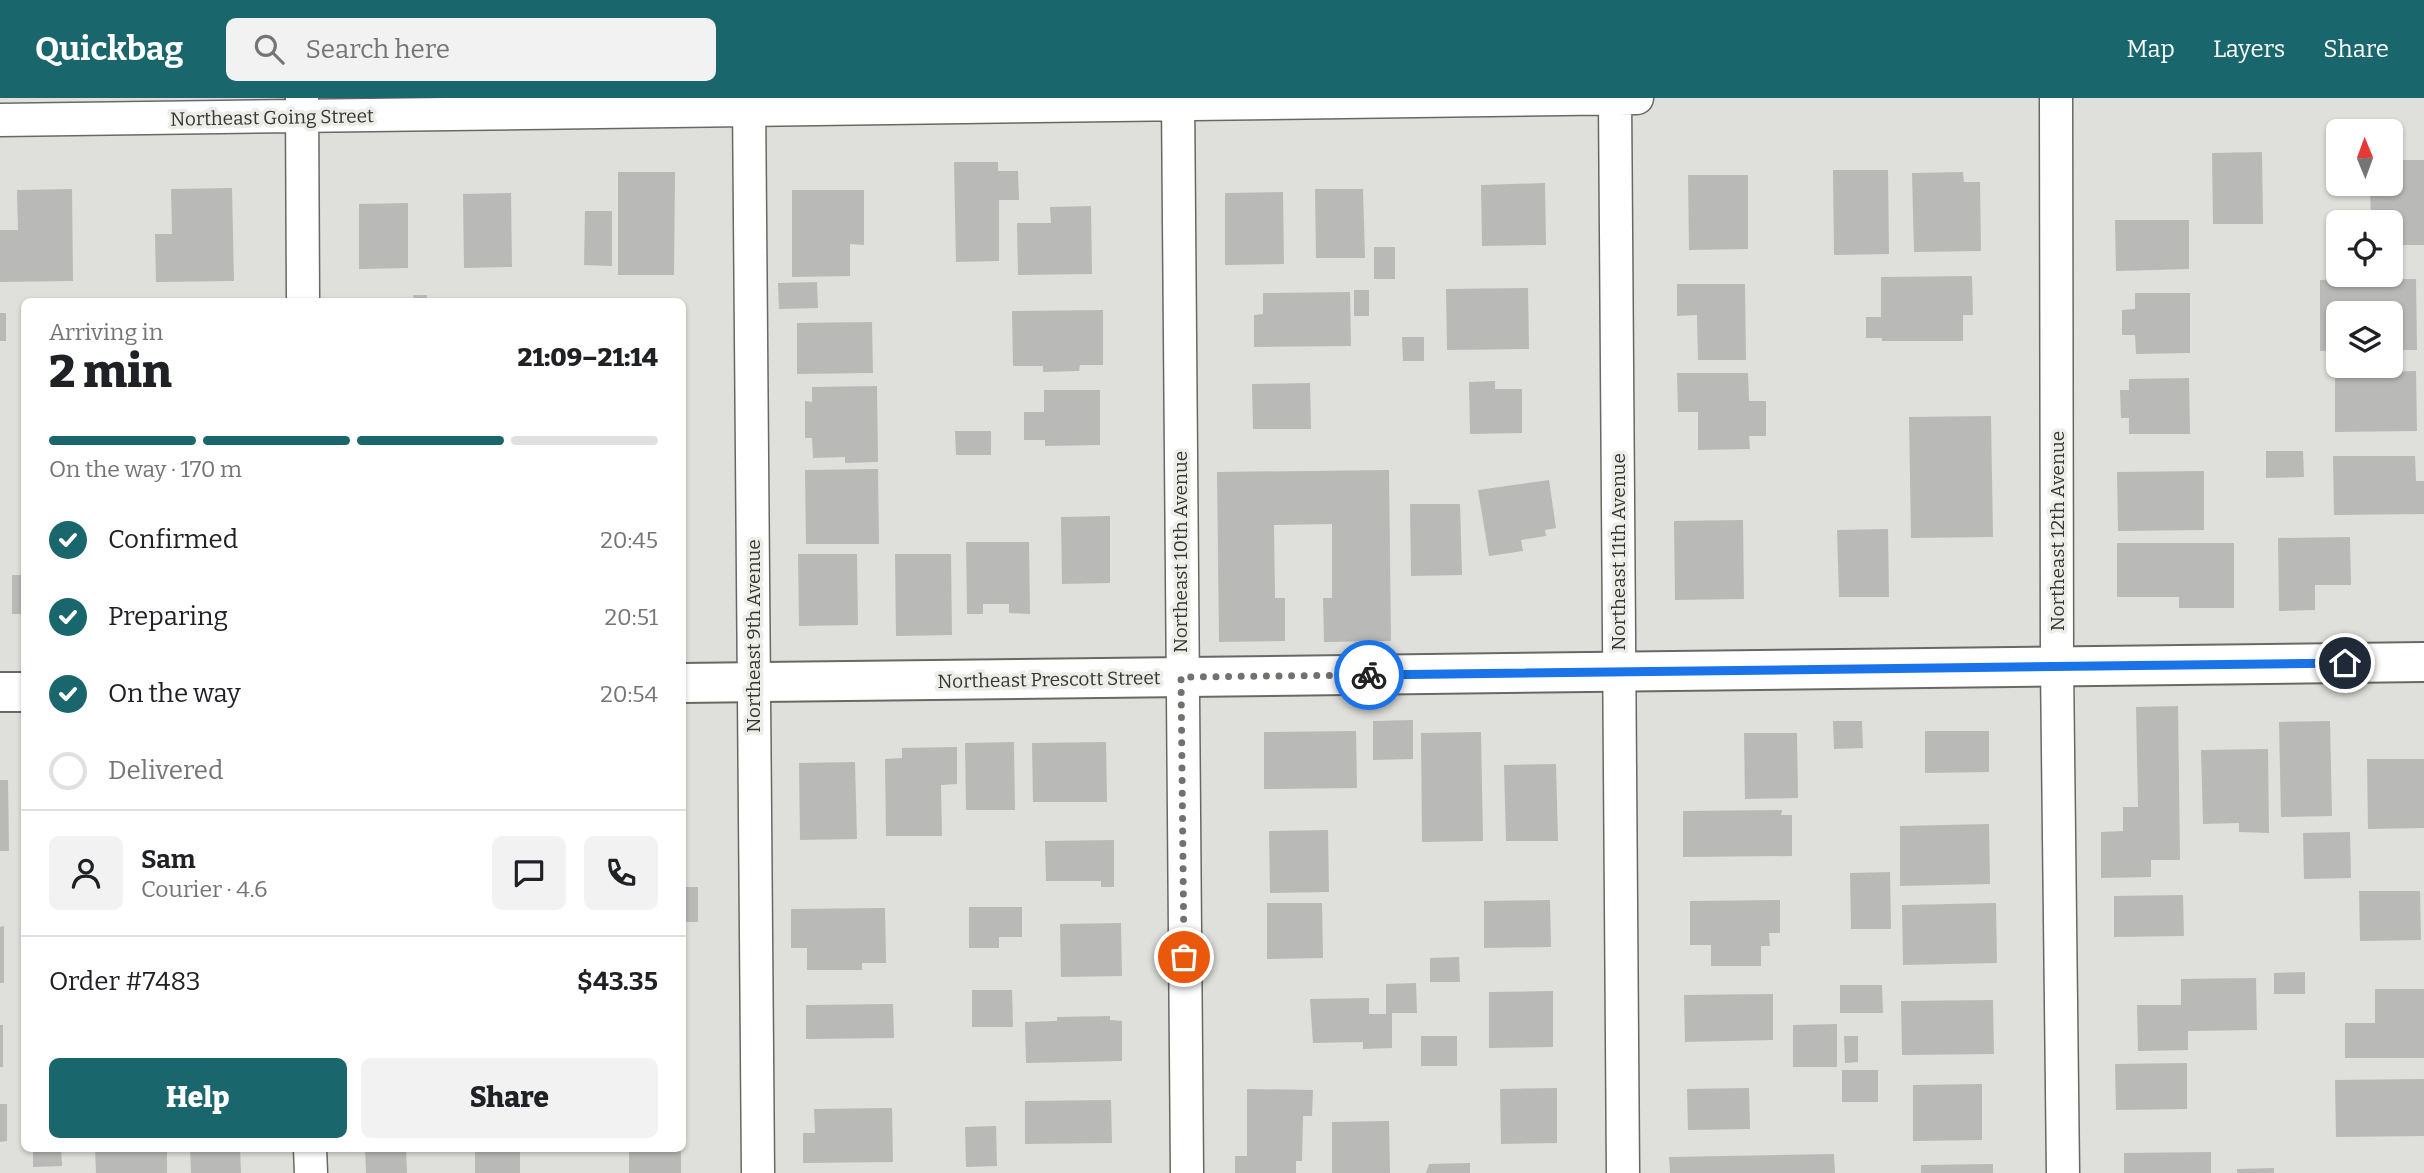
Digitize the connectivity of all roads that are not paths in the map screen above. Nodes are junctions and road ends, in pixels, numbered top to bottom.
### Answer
1 (1615, 98) edge
2 (1637, 98) edge
3 (2056, 98) edge
4 (1178, 101) edge
5 (749, 104) edge
6 (302, 107) edge
7 (0, 121) edge
8 (303, 298) edge
9 (2424, 662) edge
10 (2057, 666) junction
11 (1619, 672) junction
12 (1181, 677) junction
13 (754, 682) junction
14 (686, 684) edge
15 (0, 692) edge
16 (21, 692) edge
17 (310, 1152) edge
18 (311, 1173) edge
19 (758, 1173) edge
20 (1187, 1173) edge
21 (1623, 1173) edge
22 (2063, 1173) edge

1 - 2 street, Northeast Going Street
1 - 4 street, Northeast Going Street
1 - 11 street, Northeast 11th Avenue
3 - 10 street, Northeast 12th Avenue
4 - 5 street, Northeast Going Street
4 - 12 street, Northeast 10th Avenue
5 - 6 street, Northeast Going Street
5 - 13 street, Northeast 9th Avenue
6 - 7 street, Northeast Going Street
6 - 8 street
9 - 10 street, Northeast Prescott Street
10 - 11 street, Northeast Prescott Street
10 - 22 street, Northeast 12th Avenue
11 - 12 street, Northeast Prescott Street
11 - 21 street, Northeast 11th Avenue
12 - 13 street, Northeast Prescott Street
12 - 20 street, Northeast 10th Avenue
13 - 14 street, Northeast Prescott Street
13 - 19 street, Northeast 9th Avenue
15 - 16 street
17 - 18 street

